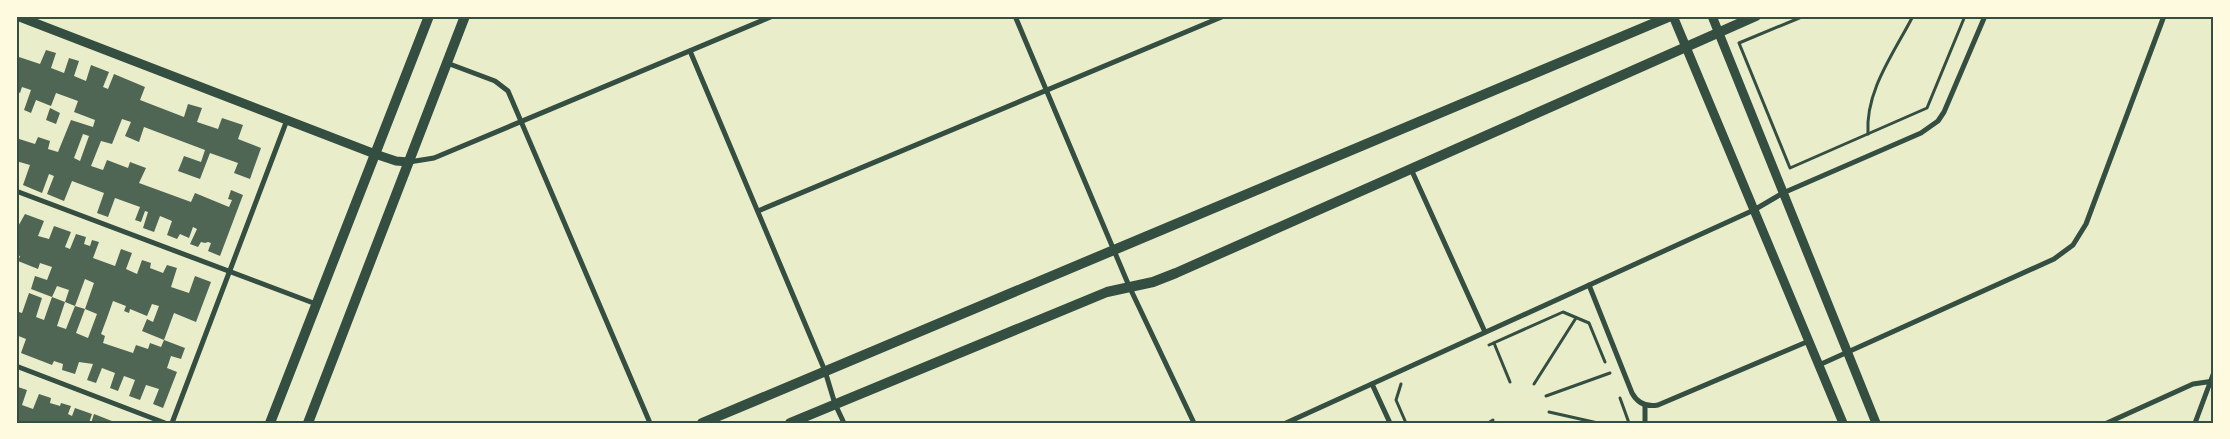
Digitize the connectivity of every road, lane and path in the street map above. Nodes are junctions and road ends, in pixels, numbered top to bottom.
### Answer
1 (16, 16) edge
2 (429, 16) edge
3 (465, 16) edge
4 (773, 16) edge
5 (1015, 16) edge
6 (1224, 16) edge
7 (1672, 16) edge
8 (1712, 16) edge
9 (1756, 16) edge
10 (1804, 16) edge
11 (1912, 16) edge
12 (1964, 16) edge
13 (1984, 16) edge
14 (2164, 16) edge
15 (1718, 32) junction
16 (1686, 47) junction
17 (690, 51) junction
18 (448, 63) junction
19 (1046, 90) junction
20 (287, 120) junction
21 (521, 121) junction
22 (1868, 134) junction
23 (375, 154) junction
24 (409, 162) junction
25 (1411, 169) junction
26 (16, 191) edge
27 (1783, 193) junction
28 (1754, 210) junction
29 (758, 211) junction
30 (1114, 250) junction
31 (230, 271) junction
32 (1589, 285) junction
33 (1129, 286) junction
34 (316, 304) junction
35 (1576, 318) junction
36 (1485, 332) junction
37 (1809, 341) junction
38 (1494, 343) junction
39 (1486, 347) dead end
40 (1848, 352) junction
41 (1819, 365) junction
42 (16, 366) edge
43 (825, 371) junction
44 (2214, 372) edge
45 (1610, 373) junction
46 (1408, 381) dead end
47 (1613, 381) dead end
48 (2212, 381) edge
49 (1510, 382) dead end
50 (1372, 384) junction
51 (1534, 384) dead end
52 (1546, 396) dead end
53 (1619, 397) dead end
54 (835, 404) junction
55 (1645, 405) junction
56 (1549, 412) dead end
57 (1493, 420) dead end
58 (165, 423) edge
59 (172, 423) edge
60 (270, 423) edge
61 (308, 423) edge
62 (650, 423) edge
63 (702, 423) edge
64 (790, 423) edge
65 (844, 423) edge
66 (1194, 423) edge
67 (1286, 423) edge
68 (1390, 423) edge
69 (1406, 423) edge
70 (1488, 423) edge
71 (1598, 423) edge
72 (1628, 423) edge
73 (1645, 423) edge
74 (1843, 423) edge
75 (1876, 423) edge
76 (2106, 423) edge
77 (2195, 423) edge

1 - 20 street
2 - 23 main road
3 - 18 main road
4 - 17 street
5 - 19 street
6 - 19 street
7 - 16 street
7 - 30 main road
8 - 15 street
9 - 15 main road
10 - 22 path
11 - 22 path
12 - 22 path
13 - 27 street
14 - 40 street
15 - 16 main road
15 - 27 street
16 - 25 main road
16 - 28 street
17 - 21 street
17 - 29 street
18 - 21 street
18 - 24 main road
19 - 29 street
19 - 30 street
20 - 23 street
20 - 31 street
21 - 24 street
21 - 62 street
23 - 24 street
23 - 34 main road
24 - 61 main road
25 - 33 main road
25 - 36 street
26 - 31 street
27 - 28 street
27 - 40 street
28 - 32 street
28 - 37 street
29 - 43 street
30 - 33 street
30 - 43 main road
31 - 34 street
31 - 59 street
32 - 36 street
32 - 55 street
33 - 54 main road
33 - 66 street
34 - 60 main road
35 - 38 path
35 - 45 path
35 - 51 path
36 - 50 street
37 - 41 street
37 - 55 street
38 - 39 path
38 - 49 path
40 - 41 street
40 - 75 street
41 - 74 street
42 - 58 street
43 - 54 street
43 - 63 main road
44 - 48 street
45 - 47 path
45 - 52 path
46 - 69 path
48 - 76 street
48 - 77 street
50 - 67 street
50 - 68 street
53 - 72 path
54 - 64 main road
54 - 65 street
55 - 73 street
56 - 71 path
57 - 70 path

